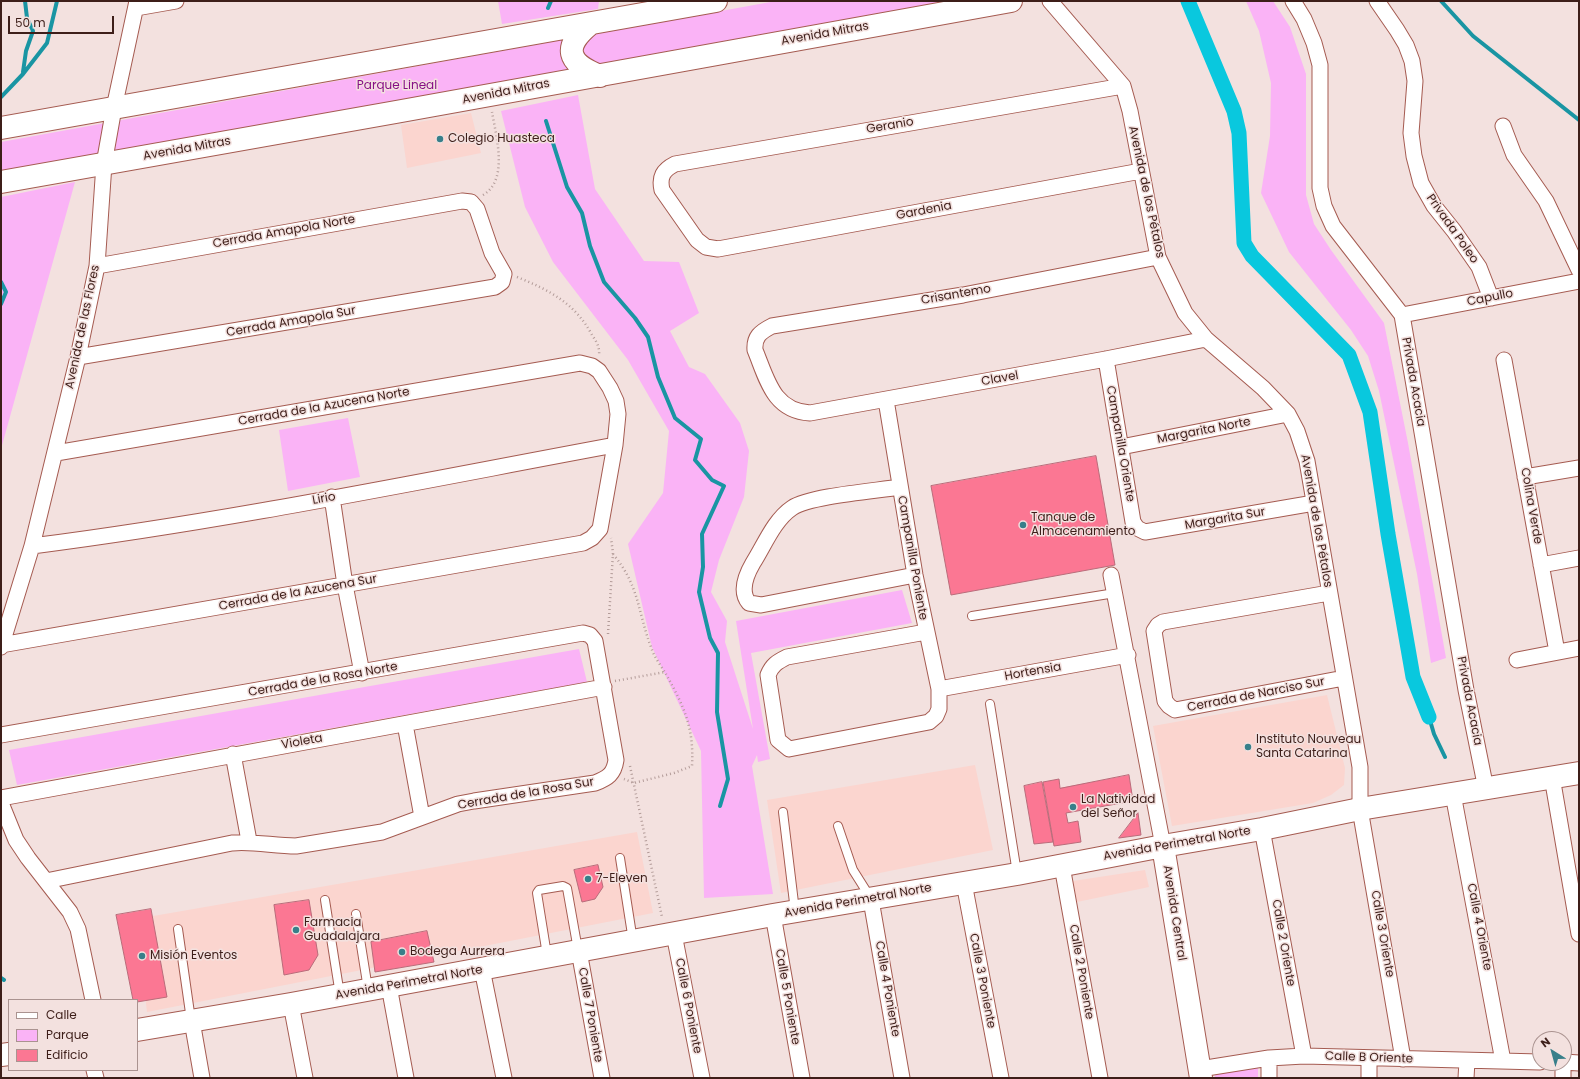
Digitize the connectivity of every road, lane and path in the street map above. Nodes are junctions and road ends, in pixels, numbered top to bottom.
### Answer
1 (176, 1) edge
2 (716, 1) edge
3 (1011, 1) edge
4 (1050, 1) edge
5 (1293, 1) edge
6 (1378, 1) edge
7 (137, 5) edge
8 (666, 5) edge
9 (590, 24) junction
10 (600, 76) junction
11 (1123, 86) junction
12 (489, 96) junction
13 (114, 108) junction
14 (1503, 126) dead end
15 (1, 128) edge
16 (104, 164) junction
17 (1141, 172) junction
18 (1, 182) edge
19 (471, 202) junction
20 (706, 247) joint
21 (1158, 257) junction
22 (97, 266) junction
23 (1579, 270) edge
24 (502, 278) junction
25 (1579, 281) edge
26 (1491, 298) junction
27 (1402, 315) junction
28 (1206, 339) junction
29 (78, 357) junction
30 (1106, 359) junction
31 (1504, 360) dead end
32 (596, 368) junction
33 (886, 400) junction
34 (793, 411) joint
35 (1288, 414) junction
36 (615, 445) junction
37 (1121, 447) junction
38 (56, 453) junction
39 (1579, 468) edge
40 (1525, 477) junction
41 (900, 487) junction
42 (332, 497) junction
43 (1314, 503) junction
44 (1137, 528) joint
45 (596, 533) junction
46 (32, 546) junction
47 (613, 553) junction
48 (1579, 558) edge
49 (1541, 565) junction
50 (1111, 574) dead end
51 (915, 575) junction
52 (345, 585) junction
53 (1115, 593) junction
54 (1329, 593) junction
55 (972, 616) dead end
56 (926, 632) junction
57 (608, 635) dead end
58 (1, 646) edge
59 (1579, 648) edge
60 (1557, 652) junction
61 (1128, 655) junction
62 (1517, 660) dead end
63 (665, 672) junction
64 (362, 673) junction
65 (613, 674) dead end
66 (1344, 678) junction
67 (609, 684) junction
68 (939, 689) junction
69 (990, 704) dead end
70 (405, 724) junction
71 (1, 735) edge
72 (233, 754) junction
73 (630, 762) dead end
74 (1579, 773) edge
75 (612, 774) junction
76 (1552, 777) junction
77 (634, 783) junction
78 (1486, 789) junction
79 (1453, 794) junction
80 (1, 798) edge
81 (1, 804) edge
82 (1360, 809) junction
83 (783, 812) dead end
84 (422, 817) junction
85 (838, 826) dead end
86 (1262, 829) junction
87 (249, 841) junction
88 (1163, 846) junction
89 (620, 858) dead end
90 (1062, 866) junction
91 (1017, 874) junction
92 (46, 881) junction
93 (964, 883) junction
94 (325, 900) dead end
95 (871, 900) junction
96 (795, 912) junction
97 (356, 914) dead end
98 (773, 915) junction
99 (178, 929) dead end
100 (1579, 934) edge
101 (670, 935) junction
102 (633, 941) junction
103 (578, 951) junction
104 (548, 957) junction
105 (482, 969) junction
106 (379, 988) junction
107 (340, 995) junction
108 (93, 999) edge
109 (291, 1004) junction
110 (192, 1021) junction
111 (138, 1030) edge
112 (1304, 1056) junction
113 (1269, 1058) junction
114 (1369, 1058) junction
115 (1403, 1059) junction
116 (1467, 1061) junction
117 (1503, 1061) junction
118 (1532, 1062) edge
119 (1200, 1074) edge
120 (202, 1078) edge
121 (305, 1078) edge
122 (406, 1078) edge
123 (504, 1078) edge
124 (602, 1078) edge
125 (702, 1078) edge
126 (802, 1078) edge
127 (902, 1078) edge
128 (1001, 1078) edge
129 (1100, 1078) edge
130 (1269, 1078) edge
131 (1369, 1078) edge
132 (1466, 1078) edge

1 - 7 street
2 - 8 street
3 - 10 street, Avenida Mitras
4 - 11 street, Avenida de los Pétalos
5 - 27 street, Privada Acacia
6 - 26 street, Privada Poleo
7 - 13 street, Avenida de las Flores
8 - 9 street
9 - 10 street
9 - 13 street
10 - 12 street, Avenida Mitras
11 - 17 street, Avenida de los Pétalos
11 - 20 street, Geranio
12 - 16 street, Avenida Mitras
12 - 19 path
13 - 15 street
13 - 16 street, Avenida de las Flores
14 - 23 street
16 - 18 street, Avenida Mitras
16 - 22 street, Avenida de las Flores
17 - 20 street, Gardenia
17 - 21 street, Avenida de los Pétalos
19 - 22 street, Cerrada Amapola Norte
19 - 24 street
21 - 28 street, Avenida de los Pétalos
21 - 34 street, Crisantemo
22 - 29 street, Avenida de las Flores
24 - 29 street, Cerrada Amapola Sur
24 - 32 path
25 - 26 street, Capullo
26 - 27 street, Capullo
27 - 78 street, Privada Acacia
28 - 30 street, Clavel
28 - 35 street, Avenida de los Pétalos
29 - 38 street, Avenida de las Flores
30 - 33 street, Clavel
30 - 37 street, Campanilla Oriente
31 - 40 street, Colina Verde
32 - 36 street
32 - 38 street, Cerrada de la Azucena Norte
33 - 34 street, Clavel
33 - 41 street, Campanilla Poniente
35 - 37 street, Margarita Norte
35 - 43 street, Avenida de los Pétalos
36 - 42 street, Lirio
36 - 45 street
37 - 44 street, Campanilla Oriente
38 - 46 street, Avenida de las Flores
39 - 40 street
40 - 49 street, Colina Verde
41 - 51 street, Campanilla Poniente
41 - 51 street
42 - 46 street, Lirio
42 - 52 street
43 - 44 street, Margarita Sur
43 - 54 street, Avenida de los Pétalos
45 - 47 path
45 - 52 street, Cerrada de la Azucena Sur
46 - 58 street, Avenida de las Flores
47 - 57 path
47 - 63 path
48 - 49 street
49 - 60 street, Colina Verde
50 - 53 street, Avenida Central
51 - 56 street, Campanilla Poniente
52 - 58 street, Cerrada de la Azucena Sur
52 - 64 street
53 - 55 lane
53 - 61 street, Avenida Central
54 - 66 street, Avenida de los Pétalos
54 - 66 street, Cerrada de Narciso Sur
56 - 68 street, Campanilla Poniente
56 - 68 street, Campanilla Poniente
59 - 60 street
60 - 62 street
61 - 68 street, Hortensia
61 - 88 street, Avenida Central
63 - 67 path
63 - 77 path
64 - 67 street, Cerrada de la Rosa Norte
64 - 71 street, Cerrada de la Rosa Norte
65 - 67 path
66 - 82 street, Avenida de los Pétalos
67 - 70 street, Violeta
67 - 75 street
69 - 91 lane
70 - 72 street, Violeta
70 - 84 street
72 - 80 street, Violeta
72 - 87 street
73 - 77 path
74 - 76 street, Avenida Perimetral Norte
75 - 77 path
75 - 84 street, Cerrada de la Rosa Sur
76 - 78 street, Avenida Perimetral Norte
76 - 100 street
77 - 101 path
78 - 79 street, Avenida Perimetral Norte
79 - 82 street, Avenida Perimetral Norte
79 - 117 street, Calle 4 Oriente
81 - 92 street
82 - 86 street, Avenida Perimetral Norte
82 - 115 street, Calle 3 Oriente
83 - 96 lane
84 - 87 street, Cerrada de la Rosa Sur
85 - 95 lane
86 - 88 street, Avenida Perimetral Norte
86 - 112 street, Calle 2 Oriente
87 - 92 street, Cerrada de la Rosa Sur
88 - 90 street, Avenida Perimetral Norte
88 - 119 street, Avenida Central
89 - 102 lane
90 - 91 street, Avenida Perimetral Norte
90 - 129 street, Calle 2 Poniente
91 - 93 street, Avenida Perimetral Norte
92 - 108 street
93 - 95 street, Avenida Perimetral Norte
93 - 128 street, Calle 3 Poniente
94 - 107 lane
95 - 96 street, Avenida Perimetral Norte
95 - 127 street, Calle 4 Poniente
96 - 98 street, Avenida Perimetral Norte
97 - 106 lane
98 - 101 street, Avenida Perimetral Norte
98 - 126 street, Calle 5 Poniente
99 - 110 lane
101 - 102 street, Avenida Perimetral Norte
101 - 125 street, Calle 6 Poniente
102 - 103 street, Avenida Perimetral Norte
103 - 104 street, Avenida Perimetral Norte
103 - 104 lane
103 - 124 street, Calle 7 Poniente
104 - 105 street, Avenida Perimetral Norte
105 - 106 street, Avenida Perimetral Norte
105 - 123 street
106 - 107 street, Avenida Perimetral Norte
106 - 122 street
107 - 109 street, Avenida Perimetral Norte
109 - 110 street, Avenida Perimetral Norte
109 - 121 street
110 - 111 street, Avenida Perimetral Norte
110 - 120 street
112 - 113 street, Calle B Oriente
112 - 114 street, Calle B Oriente
113 - 119 street, Calle B Oriente
113 - 130 street
114 - 115 street, Calle B Oriente
114 - 131 street
115 - 116 street, Calle B Oriente
116 - 117 street, Calle B Oriente
116 - 132 street
117 - 118 street, Calle B Oriente

